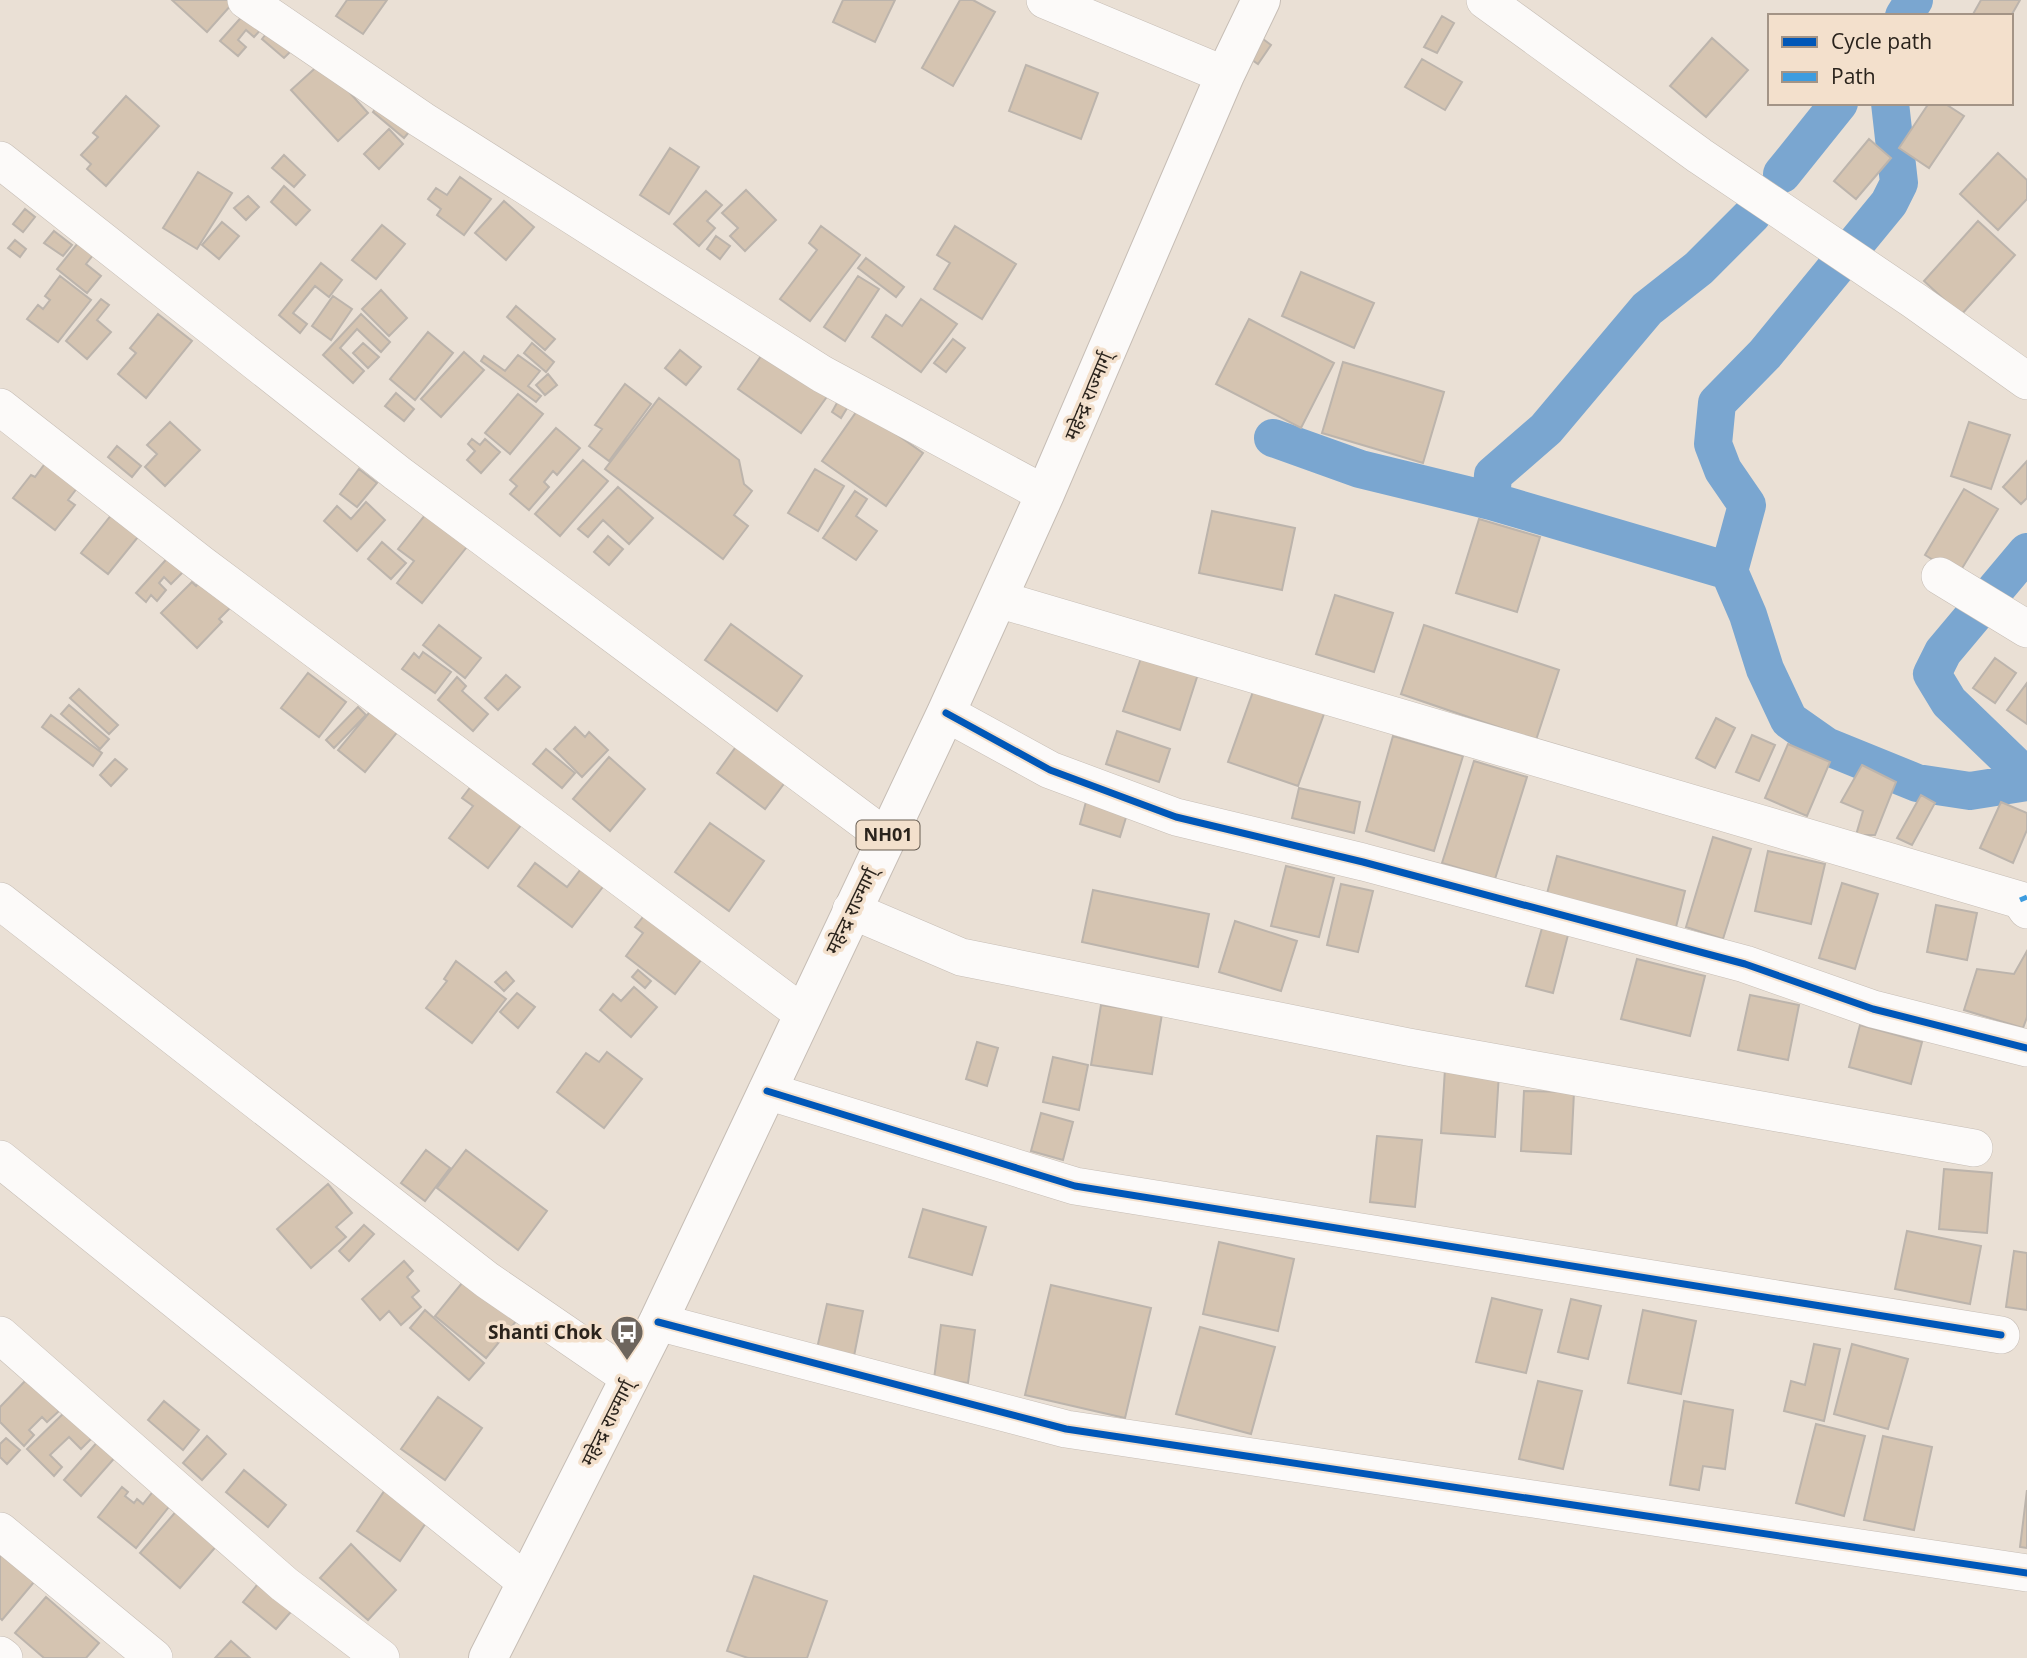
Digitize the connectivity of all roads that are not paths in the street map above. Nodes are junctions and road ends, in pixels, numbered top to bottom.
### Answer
1 (246, 0) edge
2 (1045, 0) edge
3 (1261, 0) edge
4 (1485, 0) edge
5 (1225, 75) junction
6 (0, 160) edge
7 (2027, 381) edge
8 (0, 407) edge
9 (1045, 494) junction
10 (1940, 576) dead end
11 (998, 599) junction
12 (2027, 629) edge
13 (946, 713) junction
14 (887, 838) junction
15 (0, 901) edge
16 (851, 910) junction
17 (2027, 910) edge
18 (802, 1013) junction
19 (2027, 1048) edge
20 (767, 1091) junction
21 (1974, 1147) dead end
22 (0, 1159) edge
23 (658, 1322) junction
24 (0, 1335) edge
25 (2001, 1335) dead end
26 (630, 1378) junction
27 (0, 1531) edge
28 (2027, 1573) edge
29 (526, 1582) junction
30 (154, 1658) edge
31 (381, 1658) edge
32 (488, 1658) edge

1 - 9 street
2 - 5 street
3 - 5 highway, महेन्द्र राज्मार्ग् / NH01
4 - 7 street
5 - 9 highway, महेन्द्र राज्मार्ग् / NH01
6 - 14 street
8 - 18 street
9 - 11 highway, महेन्द्र राज्मार्ग् / NH01
10 - 12 street
11 - 13 highway, महेन्द्र राज्मार्ग् / NH01
11 - 17 street
13 - 14 highway, महेन्द्र राज्मार्ग् / NH01
13 - 19 street
14 - 16 highway, महेन्द्र राज्मार्ग् / NH01
15 - 26 street
16 - 18 highway, महेन्द्र राज्मार्ग् / NH01
16 - 21 street
18 - 20 highway, महेन्द्र राज्मार्ग् / NH01
20 - 23 highway, महेन्द्र राज्मार्ग् / NH01
20 - 25 street
22 - 29 street
23 - 26 highway, महेन्द्र राज्मार्ग् / NH01
23 - 28 street
24 - 31 street
26 - 29 highway, महेन्द्र राज्मार्ग् / NH01
27 - 30 street
29 - 32 highway, महेन्द्र राज्मार्ग् / NH01

